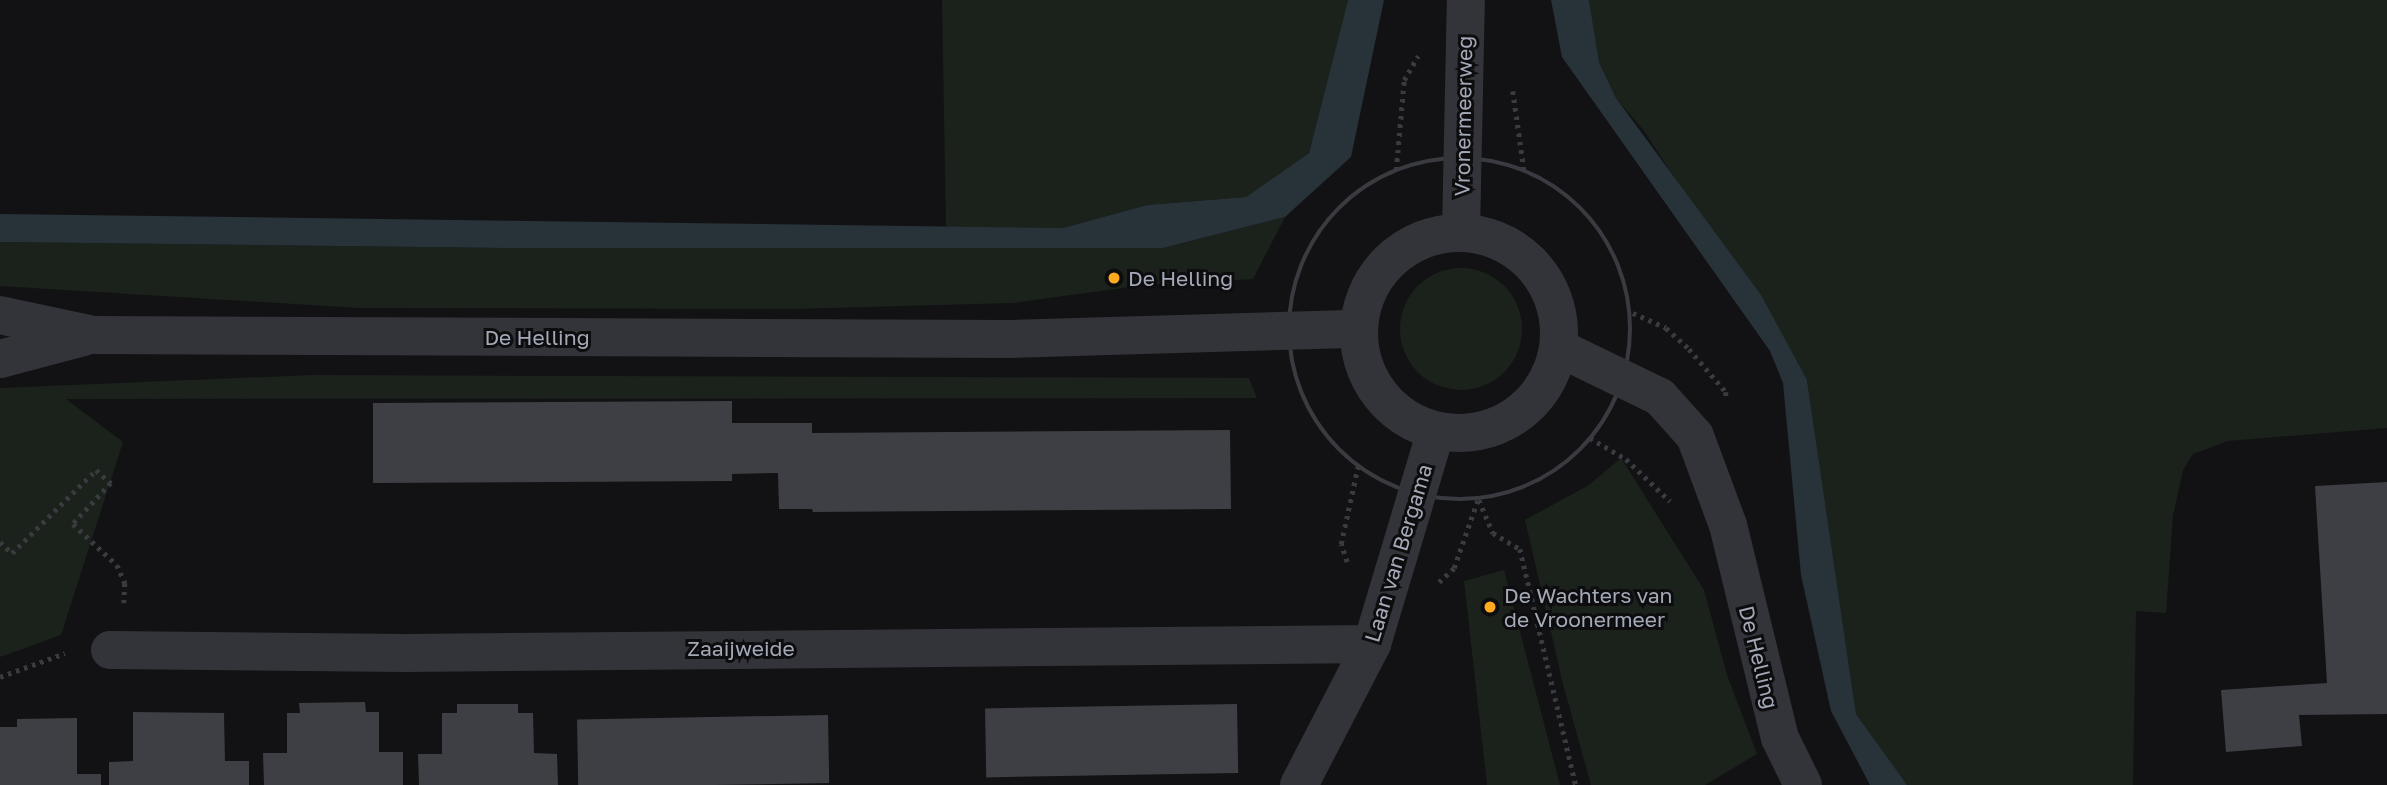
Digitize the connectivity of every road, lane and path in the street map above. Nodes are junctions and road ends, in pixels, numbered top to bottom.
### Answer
1 (1466, 0) edge
2 (1424, 46) dead end
3 (1461, 157) junction
4 (1461, 232) junction
5 (0, 315) edge
6 (1359, 329) junction
7 (93, 335) junction
8 (1559, 348) junction
9 (0, 359) edge
10 (1625, 378) junction
11 (1436, 431) junction
12 (1590, 438) junction
13 (1506, 495) dead end
14 (1478, 499) dead end
15 (1728, 525) junction
16 (0, 542) edge
17 (117, 565) dead end
18 (1372, 644) junction
19 (110, 650) joint
20 (0, 677) edge
21 (1299, 785) edge
22 (1576, 785) edge
23 (1803, 785) edge

1 - 3 street, Vronermeerweg
2 - 3 path, Vronermeerweg
3 - 4 street, Vronermeerweg
3 - 10 path
4 - 6 street
4 - 8 street
5 - 7 street, De Helling
6 - 7 street, De Helling
6 - 11 street
7 - 9 street, De Helling
8 - 10 street, De Helling
8 - 11 street
10 - 12 path
10 - 15 street, De Helling
11 - 18 street, Laan van Bergama
12 - 13 path
12 - 15 path
14 - 22 path
15 - 23 street, De Helling
16 - 17 path
18 - 19 street, Zaaijweide
18 - 21 street, Laan van Bergama
19 - 20 path

